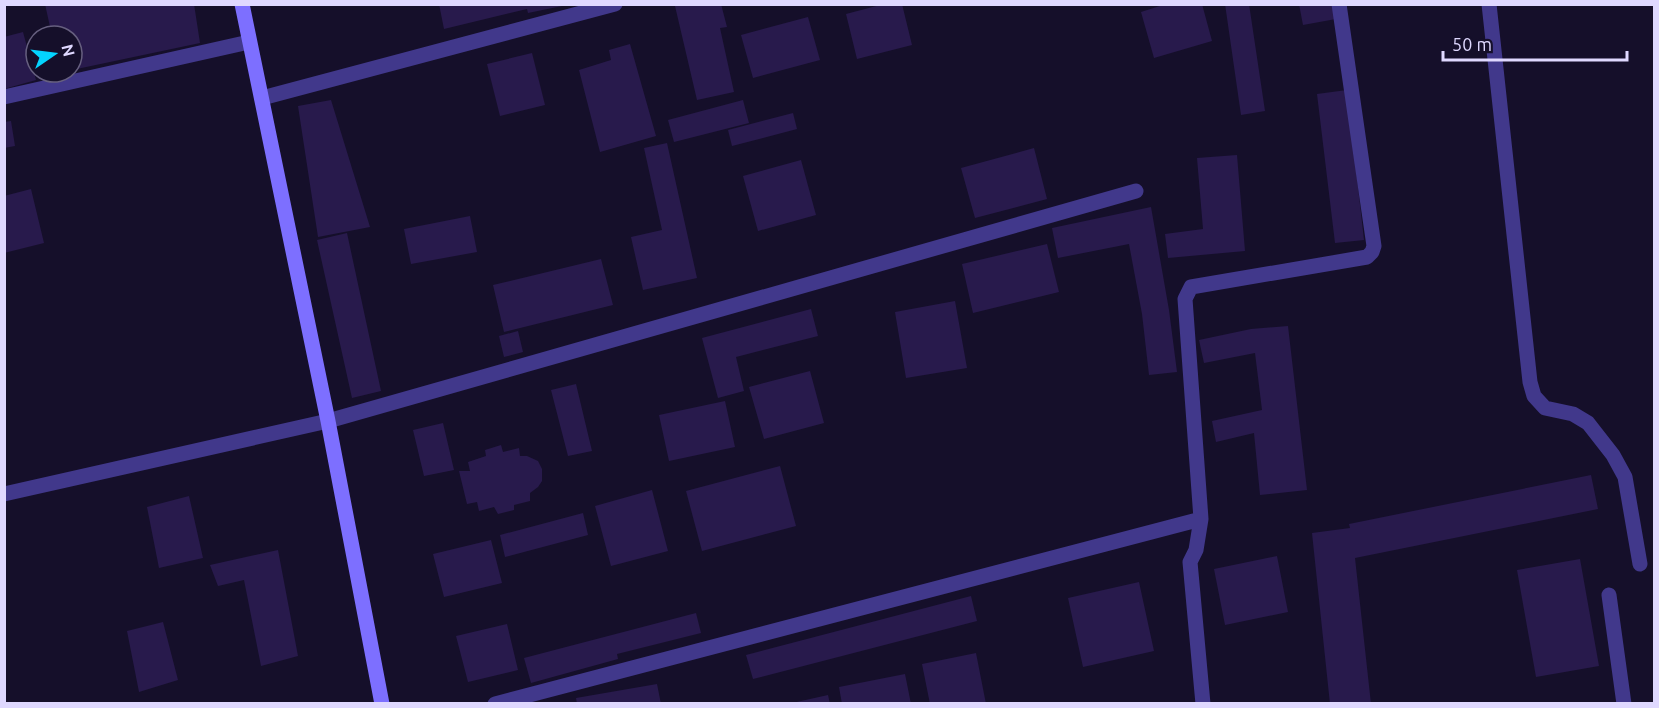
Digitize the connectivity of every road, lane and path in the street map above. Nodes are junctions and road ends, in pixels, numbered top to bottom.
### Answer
1 (242, 4) edge
2 (615, 4) edge
3 (1339, 4) edge
4 (1489, 4) edge
5 (249, 42) junction
6 (4, 97) edge
7 (262, 98) junction
8 (1136, 190) dead end
9 (328, 421) junction
10 (4, 494) edge
11 (1201, 519) junction
12 (1640, 564) dead end
13 (1609, 595) dead end
14 (382, 704) edge
15 (495, 704) edge
16 (1203, 704) edge
17 (1624, 704) edge

1 - 5 main road
2 - 7 street
3 - 11 street
4 - 12 street
5 - 6 street
5 - 7 main road
7 - 9 main road
8 - 9 street
9 - 10 street
9 - 14 main road
11 - 15 street
11 - 16 street
13 - 17 street

